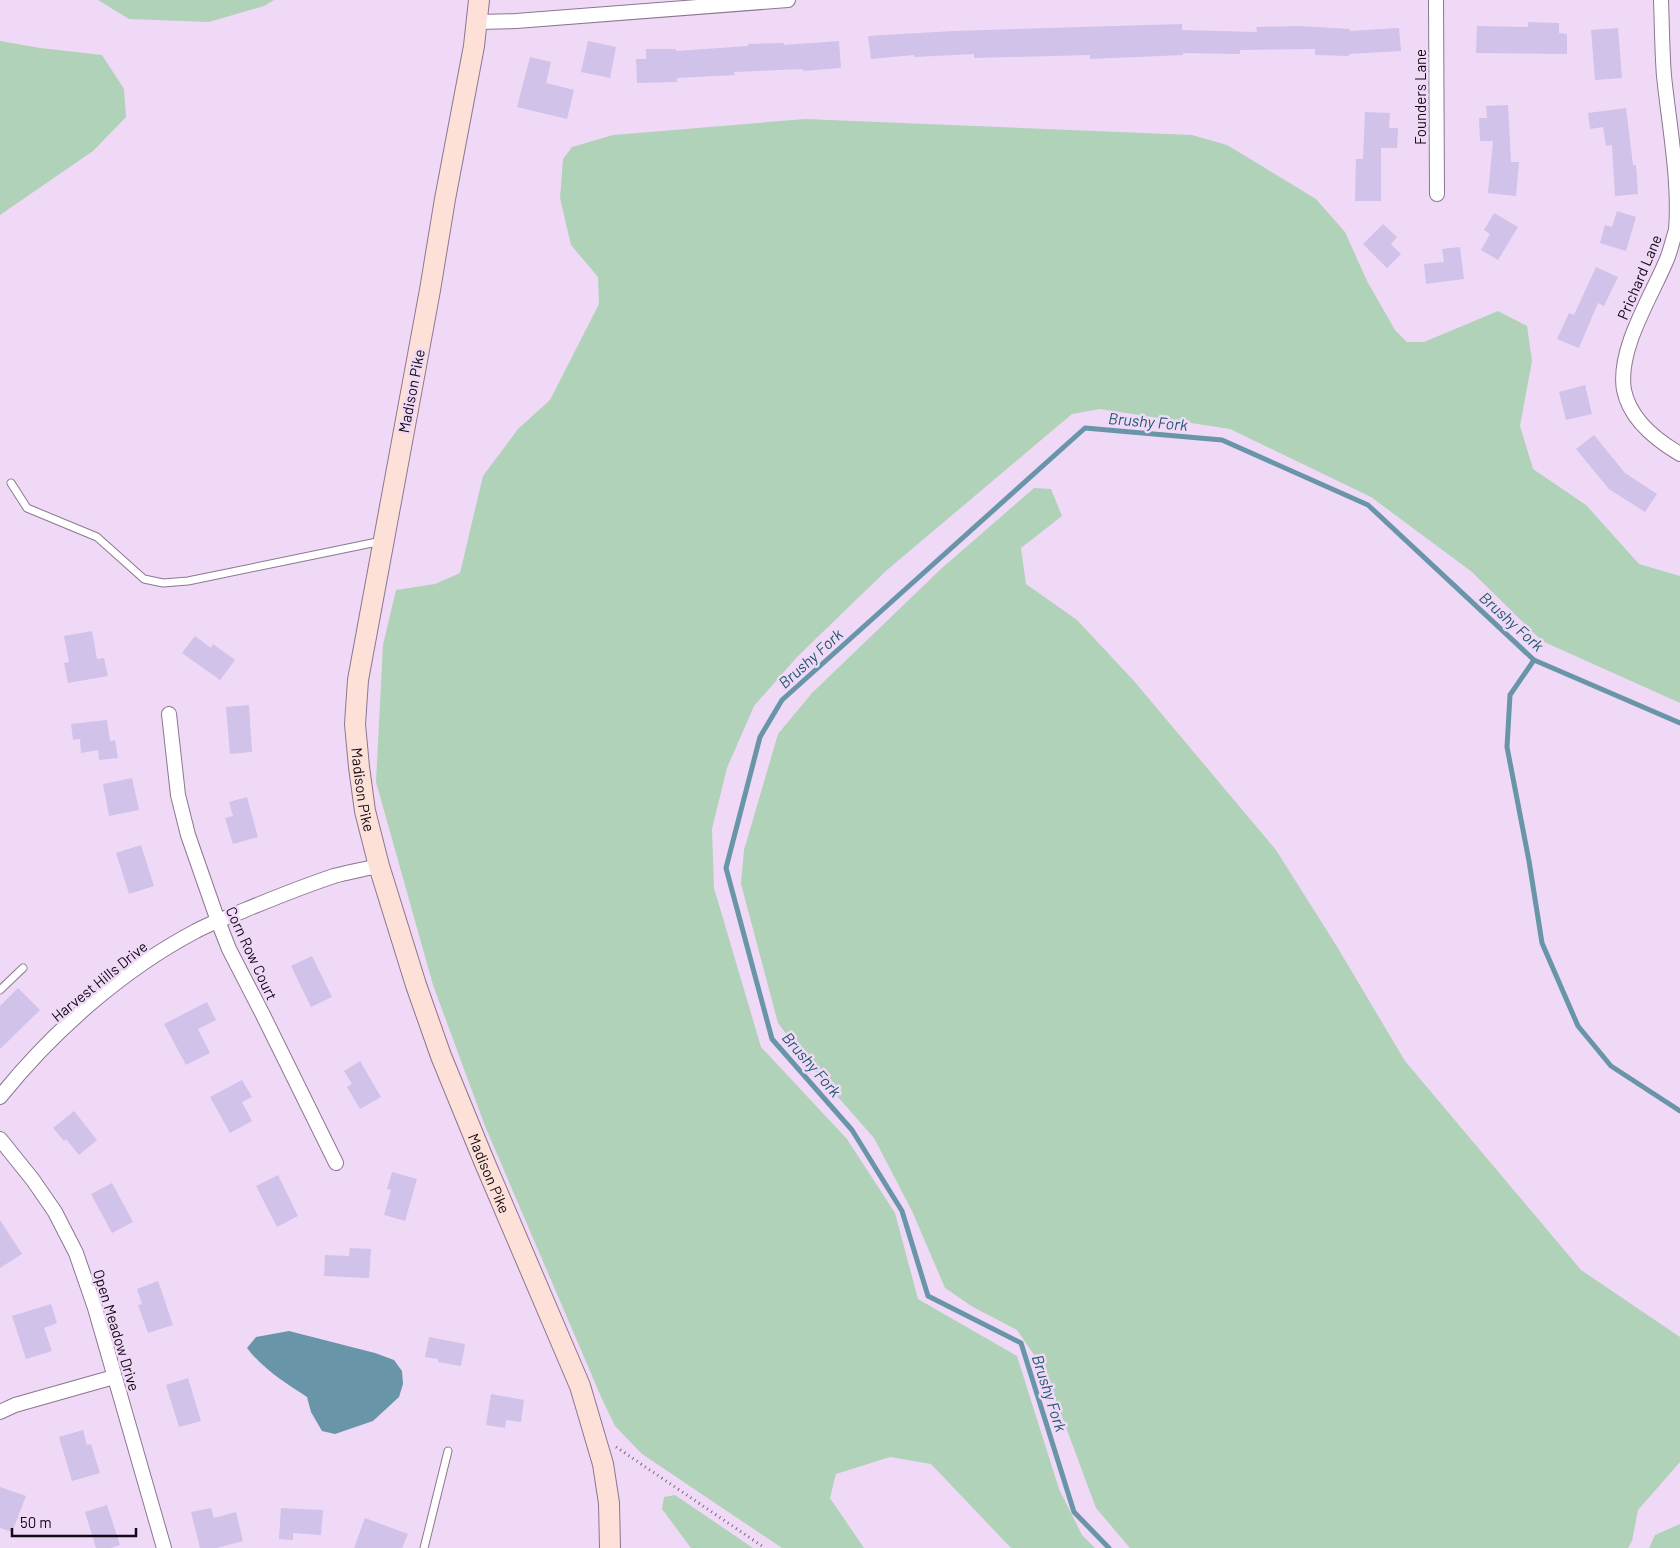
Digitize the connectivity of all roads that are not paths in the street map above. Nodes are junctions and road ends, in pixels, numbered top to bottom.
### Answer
1 (479, 0) edge
2 (788, 0) edge
3 (1436, 0) edge
4 (1661, 0) edge
5 (476, 22) junction
6 (1437, 194) dead end
7 (1679, 217) edge
8 (1680, 454) edge
9 (11, 483) dead end
10 (383, 541) junction
11 (169, 714) dead end
12 (379, 866) junction
13 (218, 921) junction
14 (23, 968) dead end
15 (0, 990) edge
16 (0, 1097) edge
17 (0, 1139) edge
18 (336, 1163) dead end
19 (114, 1377) junction
20 (0, 1412) edge
21 (448, 1451) dead end
22 (164, 1548) edge
23 (424, 1548) edge
24 (610, 1548) edge

1 - 5 street, Madison Pike
2 - 5 street
3 - 6 street, Founders Lane
4 - 7 street, Prichard Lane
5 - 10 street, Madison Pike
7 - 8 street, Prichard Lane
9 - 10 lane
10 - 12 street, Madison Pike
11 - 13 street, Corn Row Court
12 - 13 street, Harvest Hills Drive
12 - 24 street, Madison Pike
13 - 16 street, Harvest Hills Drive
13 - 18 street, Corn Row Court
14 - 15 lane
17 - 19 street, Open Meadow Drive
19 - 20 street
19 - 22 street, Open Meadow Drive
21 - 23 lane

